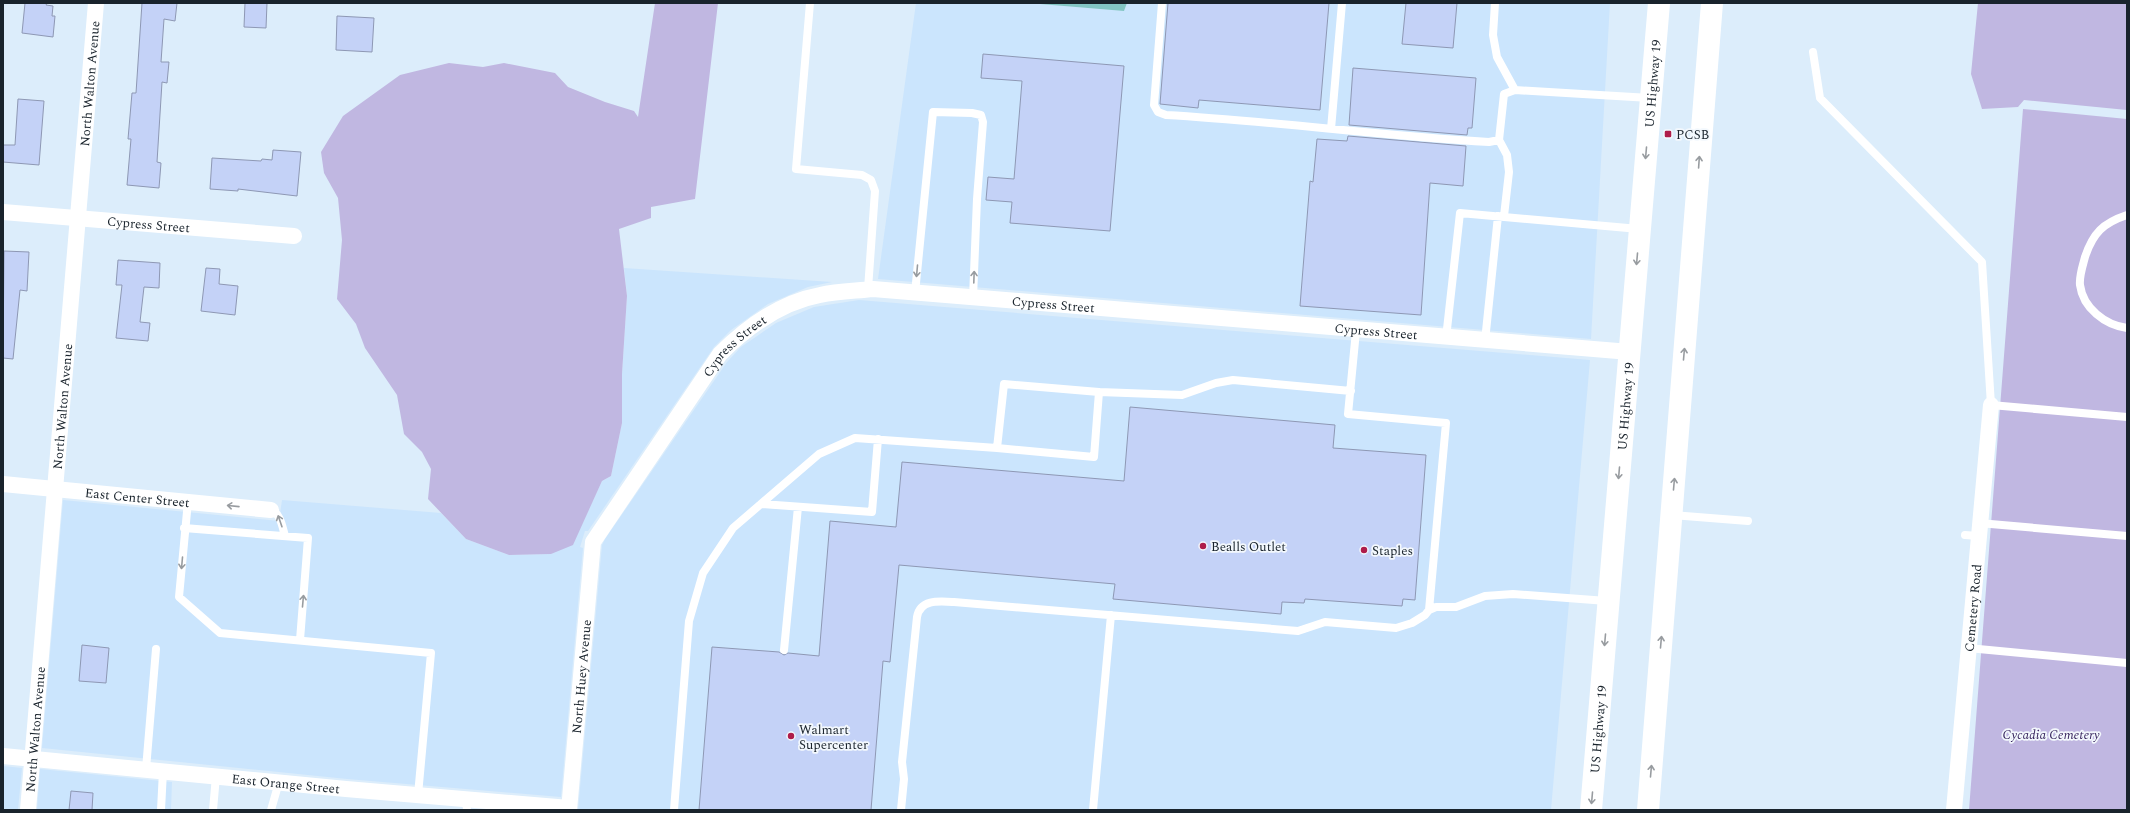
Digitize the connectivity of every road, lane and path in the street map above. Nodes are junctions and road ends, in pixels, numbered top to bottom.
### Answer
1 (96, 3) edge
2 (810, 3) edge
3 (1162, 3) edge
4 (1342, 3) edge
5 (1495, 3) edge
6 (1659, 3) edge
7 (1705, 3) edge
8 (1712, 3) edge
9 (1813, 52) dead end
10 (1708, 53) junction
11 (1515, 90) junction
12 (1651, 98) junction
13 (1331, 129) junction
14 (1499, 140) junction
15 (3, 212) edge
16 (2127, 215) edge
17 (1501, 216) junction
18 (77, 218) junction
19 (1640, 229) junction
20 (294, 236) dead end
21 (868, 290) junction
22 (915, 293) junction
23 (973, 298) junction
24 (2127, 328) edge
25 (1356, 331) junction
26 (1446, 338) junction
27 (1485, 341) junction
28 (1630, 352) junction
29 (1350, 391) junction
30 (1099, 392) junction
31 (1991, 405) junction
32 (2127, 417) edge
33 (878, 439) junction
34 (997, 448) junction
35 (3, 484) edge
36 (55, 488) junction
37 (188, 501) junction
38 (761, 504) junction
39 (798, 507) junction
40 (271, 510) joint
41 (1671, 515) junction
42 (1748, 521) dead end
43 (184, 528) junction
44 (1974, 532) junction
45 (285, 536) junction
46 (2127, 536) edge
47 (593, 542) joint
48 (1608, 601) junction
49 (1428, 610) junction
50 (1111, 615) junction
51 (300, 640) junction
52 (1968, 648) junction
53 (156, 650) dead end
54 (784, 650) dead end
55 (2127, 663) edge
56 (3, 756) edge
57 (32, 758) junction
58 (146, 769) junction
59 (163, 771) junction
60 (216, 776) junction
61 (279, 782) junction
62 (418, 795) junction
63 (466, 805) edge
64 (520, 807) edge
65 (569, 809) edge
66 (28, 810) edge
67 (161, 810) edge
68 (213, 810) edge
69 (271, 810) edge
70 (674, 810) edge
71 (901, 810) edge
72 (1093, 810) edge
73 (1591, 810) edge
74 (1648, 810) edge
75 (1954, 810) edge

1 - 18 street, North Walton Avenue
2 - 21 lane
3 - 13 lane
4 - 13 lane
5 - 11 lane
6 - 12 highway, US Highway 19
7 - 10 highway
8 - 10 highway
9 - 31 lane
41 -> 10 highway
11 - 12 lane
11 - 14 lane
12 -> 19 highway, US Highway 19
13 - 14 lane
14 - 17 lane
15 - 18 street, Cypress Street
16 - 24 lane
17 - 19 lane
17 - 26 lane
17 - 27 lane
18 - 20 street, Cypress Street
18 - 36 street, North Walton Avenue
19 -> 28 highway, US Highway 19
21 - 22 street, Cypress Street
21 - 47 street, Cypress Street
22 - 23 street, Cypress Street
23 -> 22 lane
23 - 25 street, Cypress Street
25 - 26 street, Cypress Street
25 - 29 lane
26 - 27 street, Cypress Street
27 - 28 street, Cypress Street
28 -> 48 highway, US Highway 19
29 - 30 lane
29 - 49 lane
30 - 34 lane
30 - 34 lane
31 - 32 lane
31 - 44 street, Cemetery Road
33 - 34 lane
33 - 38 lane
33 - 39 lane
35 - 36 street, East Center Street
36 - 37 street, East Center Street
36 - 57 street, North Walton Avenue
40 -> 37 street, East Center Street
37 - 43 lane
38 - 39 lane
38 - 70 lane
39 - 54 lane
45 -> 40 lane
41 - 42 lane
74 -> 41 highway
43 - 45 lane
43 -> 51 lane
44 - 46 lane
44 - 52 street, Cemetery Road
51 -> 45 lane
47 - 65 street, North Huey Avenue
48 - 49 lane
48 -> 73 highway, US Highway 19
49 - 50 lane
50 - 71 lane
50 - 72 lane
51 - 62 lane
52 - 55 lane
52 - 75 street, Cemetery Road
53 - 58 lane
56 - 57 street, East Orange Street
57 - 58 street, East Orange Street
57 - 66 street, North Walton Avenue
58 - 59 street, East Orange Street
59 - 60 street, East Orange Street
59 - 67 lane
60 - 61 street, East Orange Street
60 - 68 lane
61 - 62 street, East Orange Street
61 - 69 lane
62 - 63 street, East Orange Street
63 - 64 street, East Orange Street
64 - 65 street, East Orange Street

